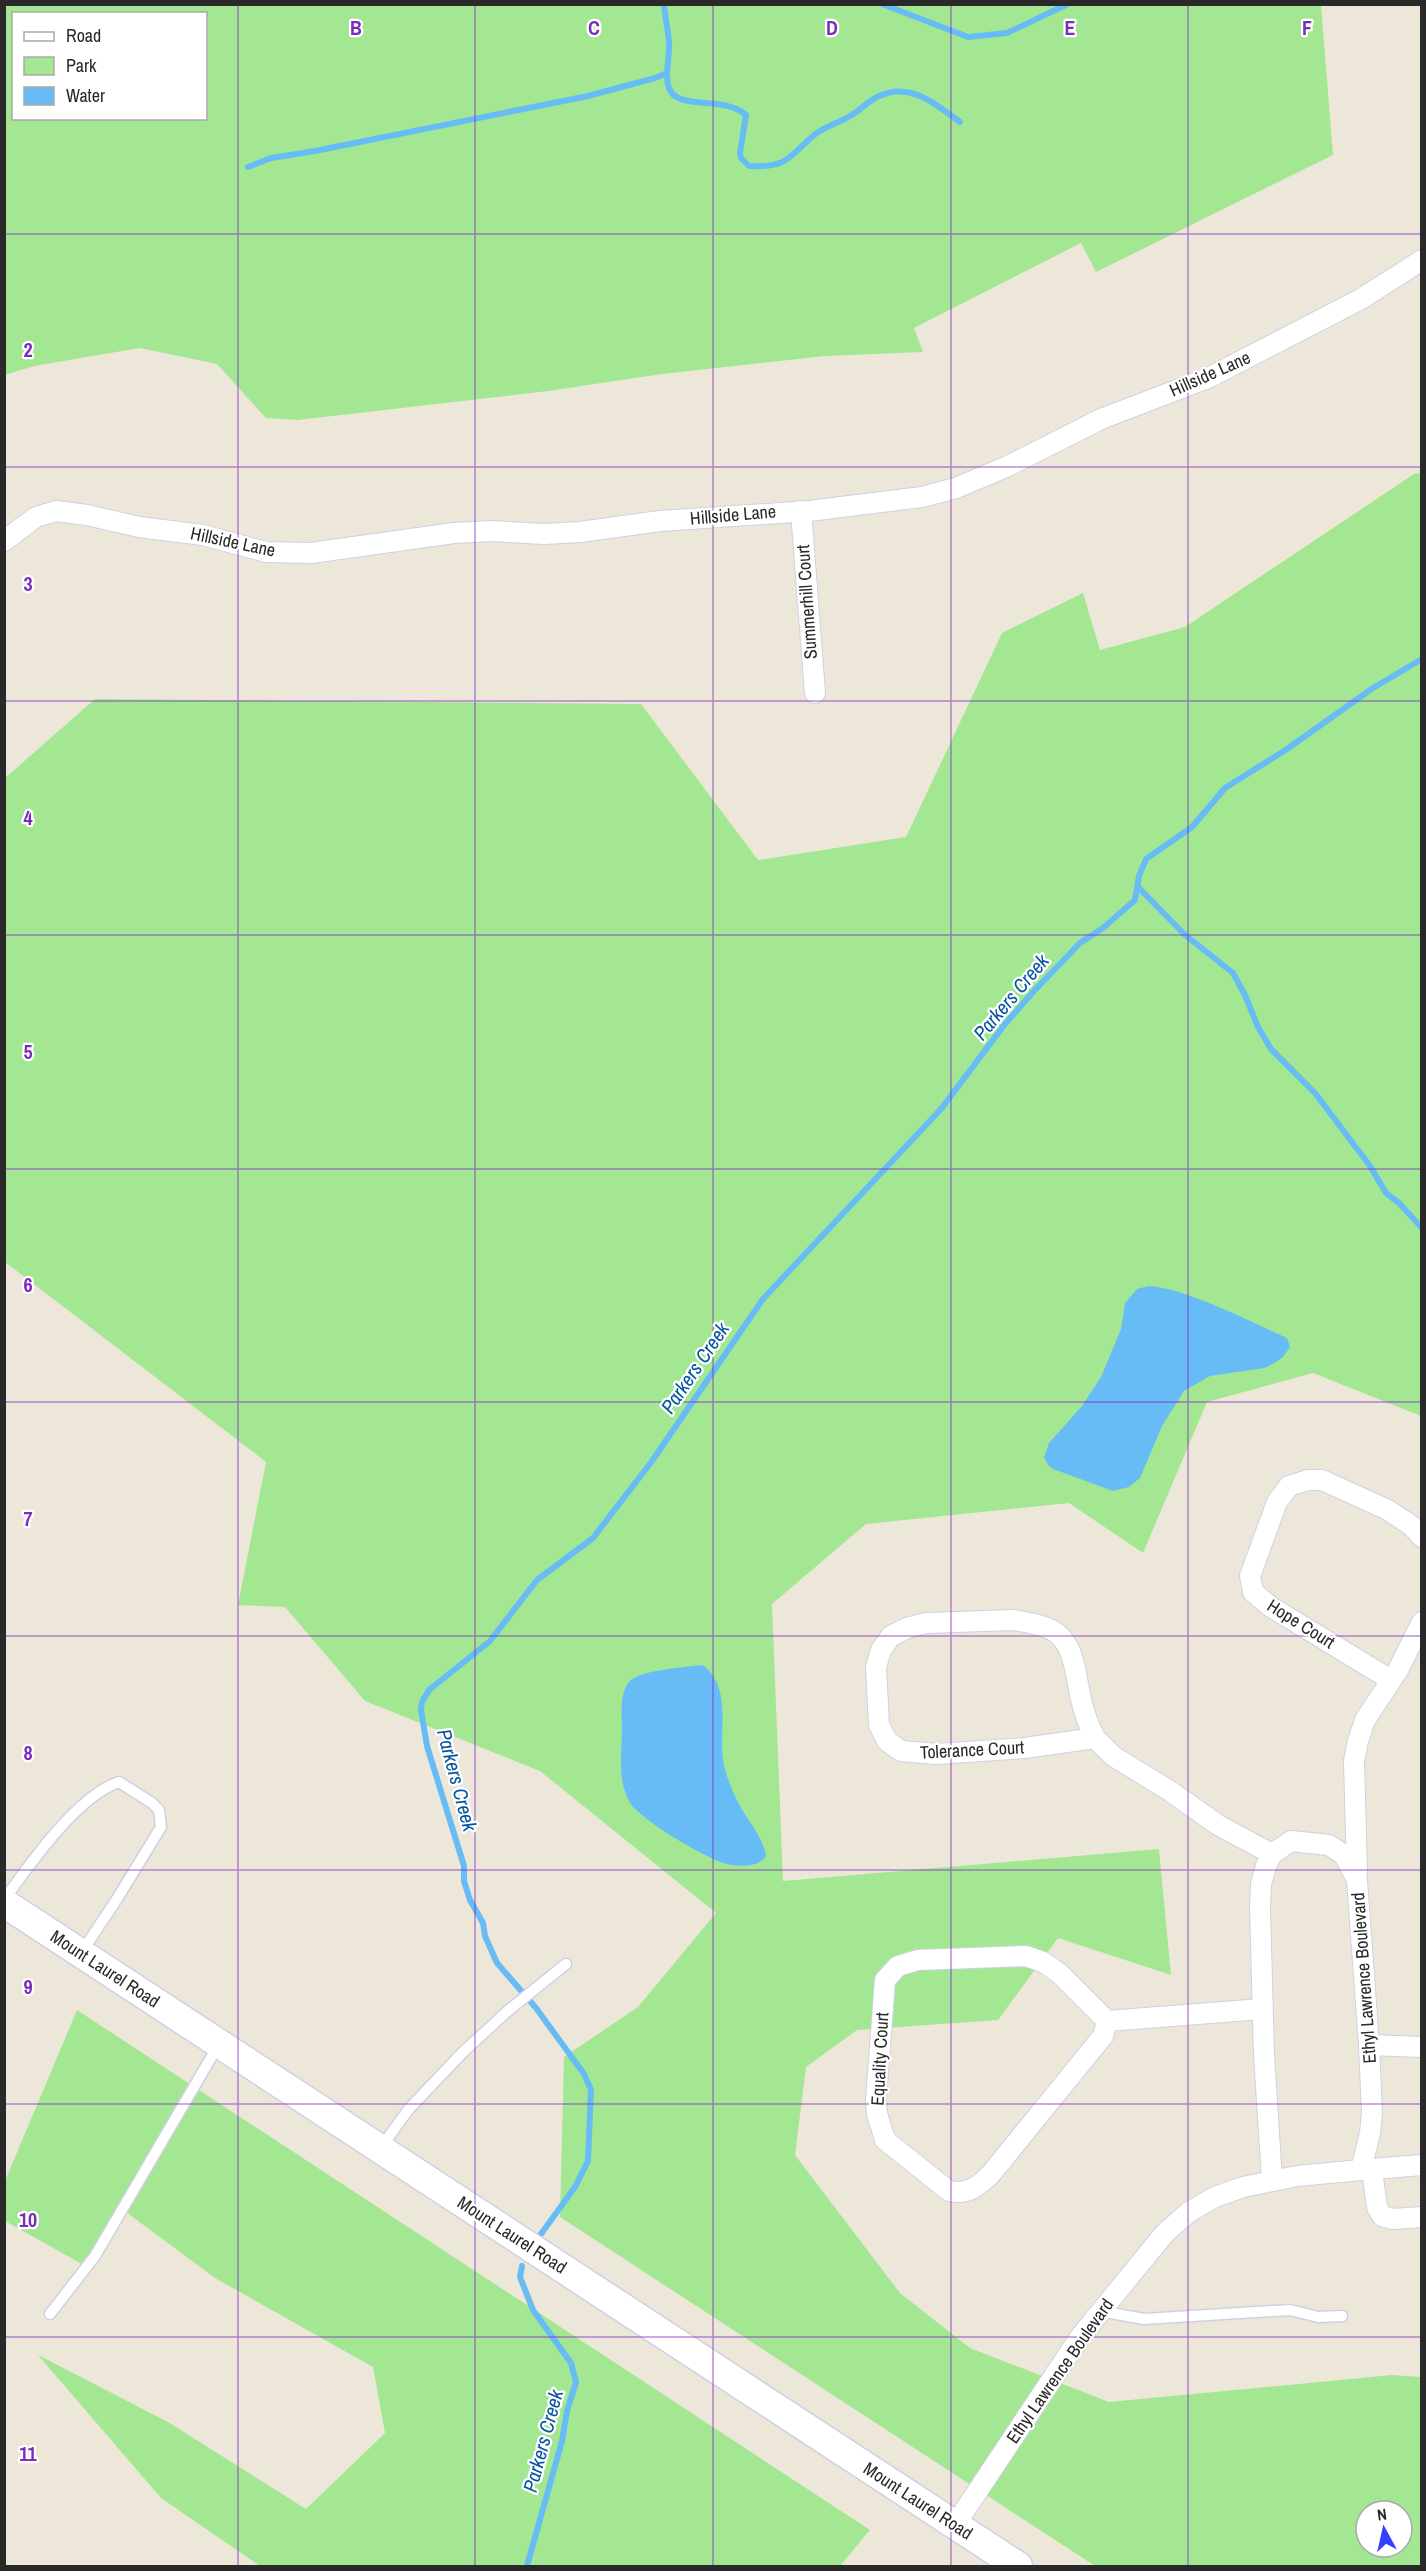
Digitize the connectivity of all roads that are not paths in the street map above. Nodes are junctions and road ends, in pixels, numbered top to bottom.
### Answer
1 (1422, 260) edge
2 (801, 511) junction
3 (4, 541) edge
4 (814, 693) dead end
5 (1422, 1537) edge
6 (1422, 1622) edge
7 (1391, 1680) junction
8 (1095, 1738) junction
9 (1272, 1854) junction
10 (1358, 1880) junction
11 (4, 1902) edge
12 (80, 1953) junction
13 (566, 1964) dead end
14 (1262, 2009) junction
15 (1107, 2022) junction
16 (219, 2043) junction
17 (1369, 2045) junction
18 (1422, 2047) edge
19 (380, 2149) junction
20 (1422, 2165) edge
21 (1367, 2170) junction
22 (1272, 2180) junction
23 (1422, 2217) edge
24 (1100, 2311) junction
25 (50, 2314) dead end
26 (1342, 2316) dead end
27 (955, 2525) junction
28 (1018, 2566) edge

1 - 2 street, Hillside Lane
2 - 3 street, Hillside Lane
2 - 4 street, Summerhill Court
5 - 7 street, Hope Court
6 - 7 street
7 - 10 street
8 - 8 street, Tolerance Court
8 - 9 street, Tolerance Court
9 - 10 street, Ethyl Lawrence Boulevard
9 - 14 street
10 - 17 street, Ethyl Lawrence Boulevard
11 - 12 main road, Mount Laurel Road
11 - 12 lane
12 - 16 main road, Mount Laurel Road
13 - 19 lane
14 - 15 street
14 - 22 street
15 - 15 street, Equality Court
16 - 19 main road, Mount Laurel Road
16 - 25 lane
17 - 18 street
17 - 21 street, Ethyl Lawrence Boulevard
19 - 27 main road, Mount Laurel Road
20 - 21 street
21 - 22 street, Ethyl Lawrence Boulevard
21 - 23 street
22 - 24 street, Ethyl Lawrence Boulevard
24 - 26 lane
24 - 27 street, Ethyl Lawrence Boulevard
27 - 28 main road, Mount Laurel Road

